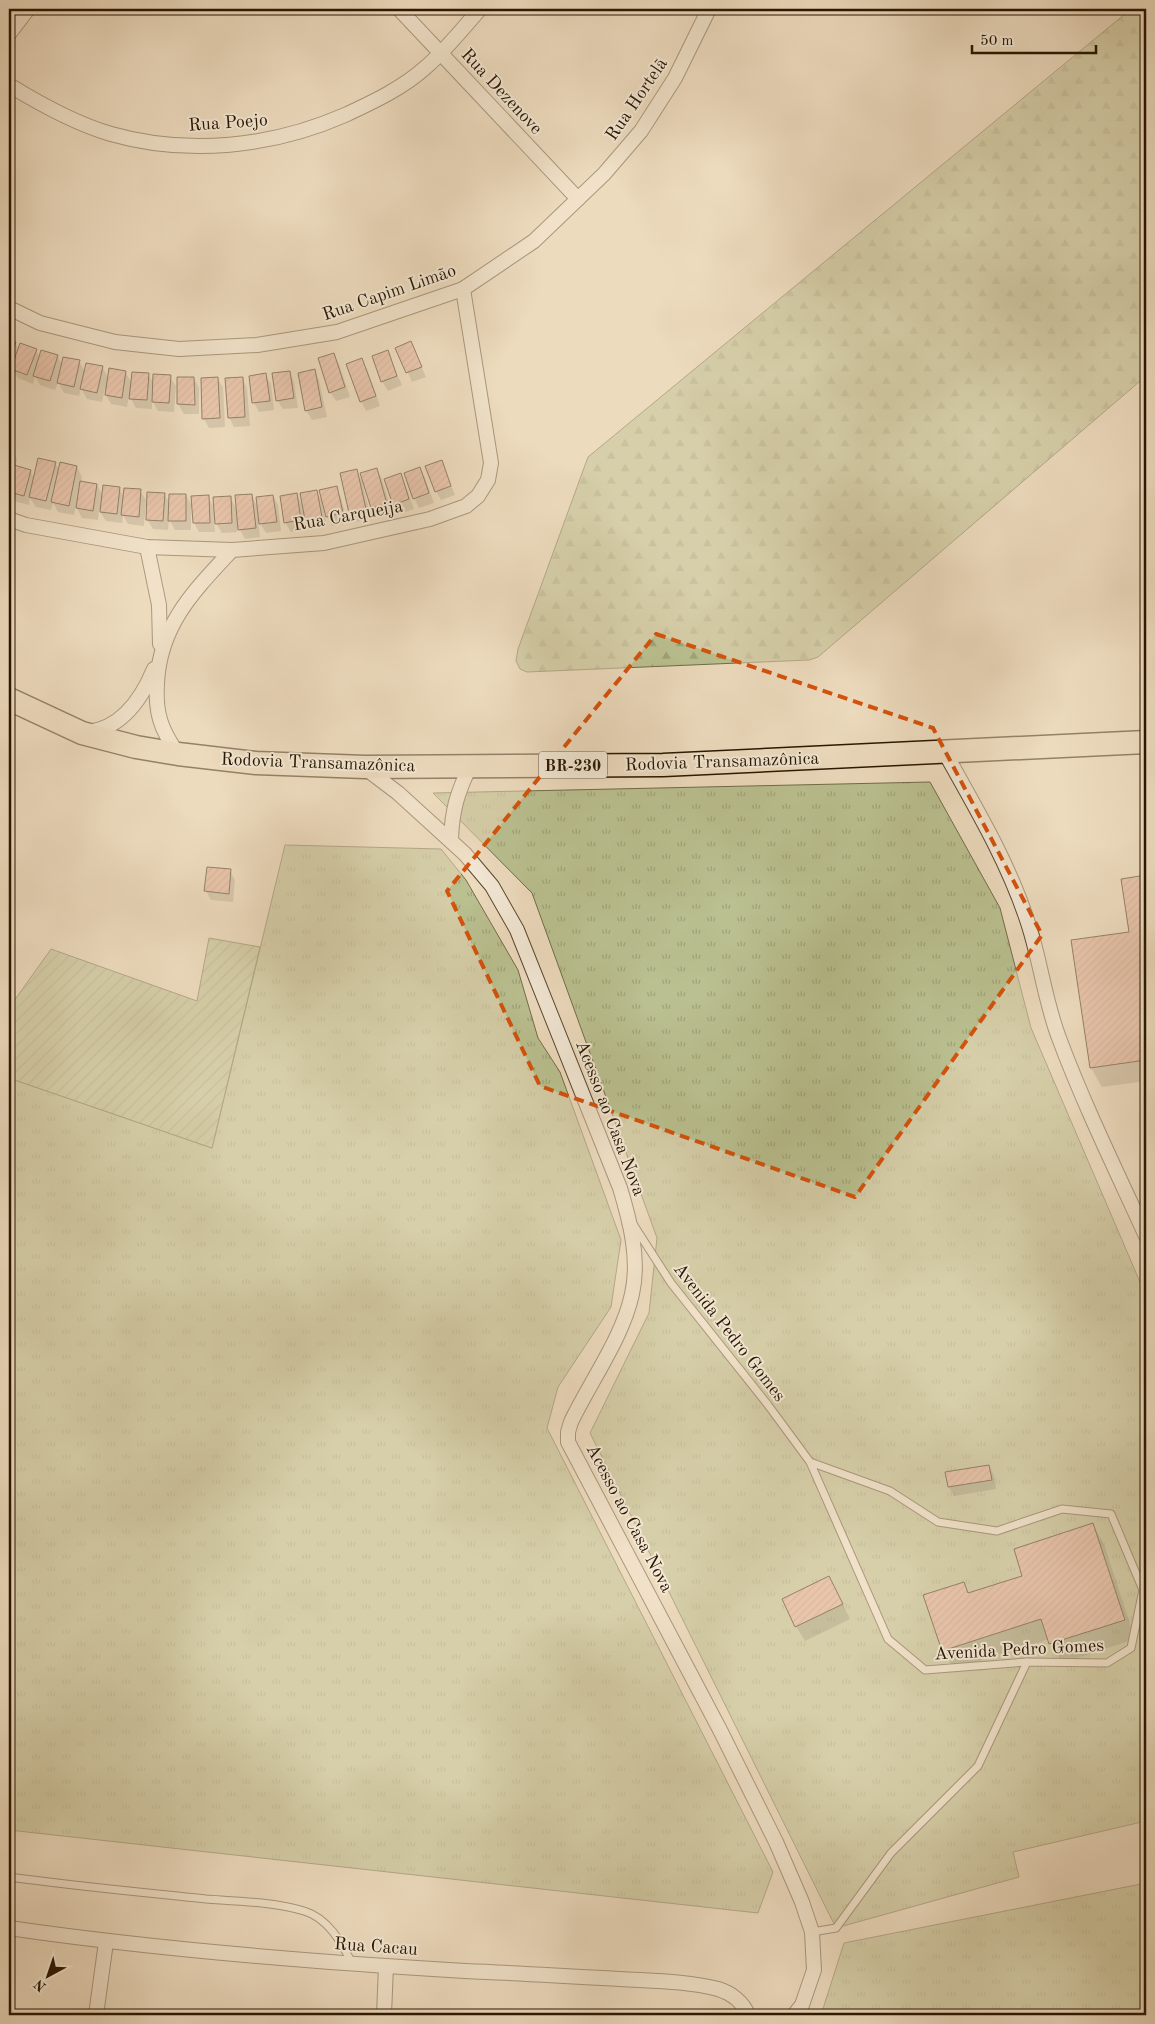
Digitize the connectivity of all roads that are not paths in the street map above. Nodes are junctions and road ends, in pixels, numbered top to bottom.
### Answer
1 (28, 9) edge
2 (399, 9) edge
3 (480, 9) edge
4 (709, 9) edge
5 (9, 34) edge
6 (441, 53) junction
7 (9, 85) edge
8 (578, 199) junction
9 (463, 289) junction
10 (9, 308) edge
11 (9, 519) edge
12 (147, 547) junction
13 (232, 550) junction
14 (159, 655) junction
15 (9, 699) edge
16 (82, 733) junction
17 (1146, 742) edge
18 (944, 751) junction
19 (178, 754) junction
20 (470, 766) junction
21 (365, 768) junction
22 (451, 840) junction
23 (629, 1217) junction
24 (1146, 1236) edge
25 (810, 1462) junction
26 (1028, 1662) junction
27 (9, 1877) edge
28 (9, 1928) edge
29 (812, 1932) junction
30 (106, 1942) junction
31 (352, 1963) junction
32 (386, 1966) junction
33 (96, 2015) edge
34 (384, 2015) edge
35 (748, 2015) edge
36 (794, 2015) edge

1 - 5 street
2 - 6 street, Rua Dezenove
3 - 6 street, Rua Poejo
4 - 8 street, Rua Hortelã
6 - 7 street, Rua Poejo
6 - 8 street, Rua Dezenove
8 - 9 street, Rua Capim Limão
9 - 10 street, Rua Capim Limão
9 - 13 street, Rua Carqueija
11 - 12 street, Rua Carqueija
12 - 13 street, Rua Carqueija
12 - 14 street
13 - 14 street
14 - 16 street
14 - 19 street
15 - 16 highway, Rodovia Transamazônica / BR-230
16 - 19 highway, Rodovia Transamazônica / BR-230
17 - 18 highway, Rodovia Transamazônica / BR-230
18 - 20 highway, Rodovia Transamazônica / BR-230
18 - 24 street
19 - 21 highway, Rodovia Transamazônica / BR-230
20 - 21 highway, Rodovia Transamazônica / BR-230
20 - 22 street
21 - 22 street, Acesso ao Casa Nova
22 - 23 street, Acesso ao Casa Nova
23 - 25 lane, Avenida Pedro Gomes
23 - 29 street, Acesso ao Casa Nova
25 - 26 lane, Avenida Pedro Gomes
25 - 26 lane, Avenida Pedro Gomes
26 - 29 lane
27 - 31 lane
28 - 30 street, Rua Cacau
29 - 36 street, Acesso ao Casa Nova
30 - 31 street, Rua Cacau
30 - 33 street
31 - 32 street, Rua Cacau
32 - 34 street
32 - 35 street, Rua Cacau

